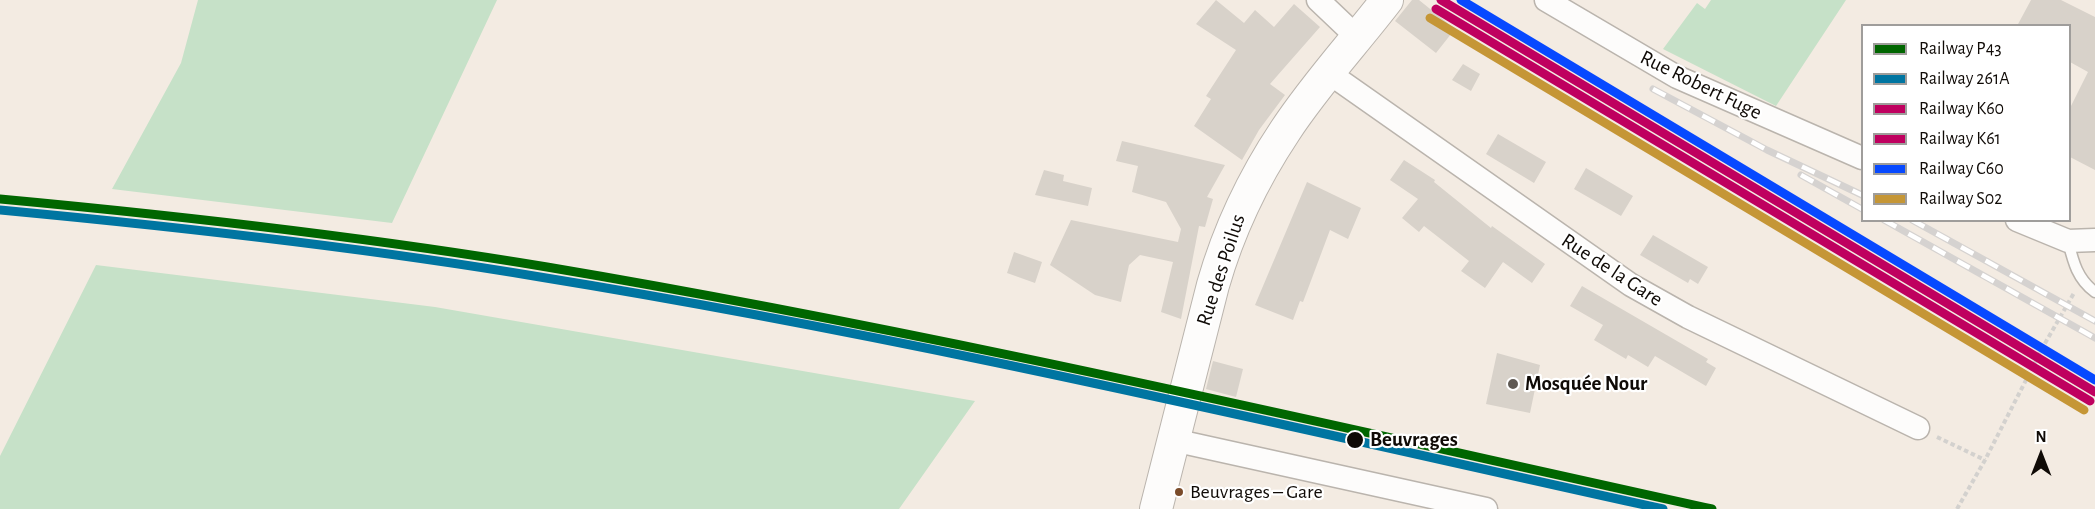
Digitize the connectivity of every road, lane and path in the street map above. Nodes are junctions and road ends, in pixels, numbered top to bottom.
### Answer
1 (1318, 0) edge
2 (1388, 0) edge
3 (1546, 0) edge
4 (1358, 38) junction
5 (1329, 73) junction
6 (1861, 157) edge
7 (2023, 222) edge
8 (2086, 244) edge
9 (2081, 279) junction
10 (2095, 292) edge
11 (1918, 428) joint
12 (1173, 440) junction
13 (1985, 460) junction
14 (1156, 509) edge
15 (1485, 509) edge
16 (1957, 509) edge

1 - 4 street
2 - 4 street, Rue des Poilus
3 - 6 street, Rue Robert Fuge
4 - 5 street, Rue des Poilus
5 - 11 street, Rue de la Gare
5 - 12 street, Rue des Poilus
7 - 8 street
8 - 9 lane
9 - 10 lane
9 - 13 path
11 - 13 path
12 - 14 street, Rue des Poilus
12 - 15 street
13 - 16 path

